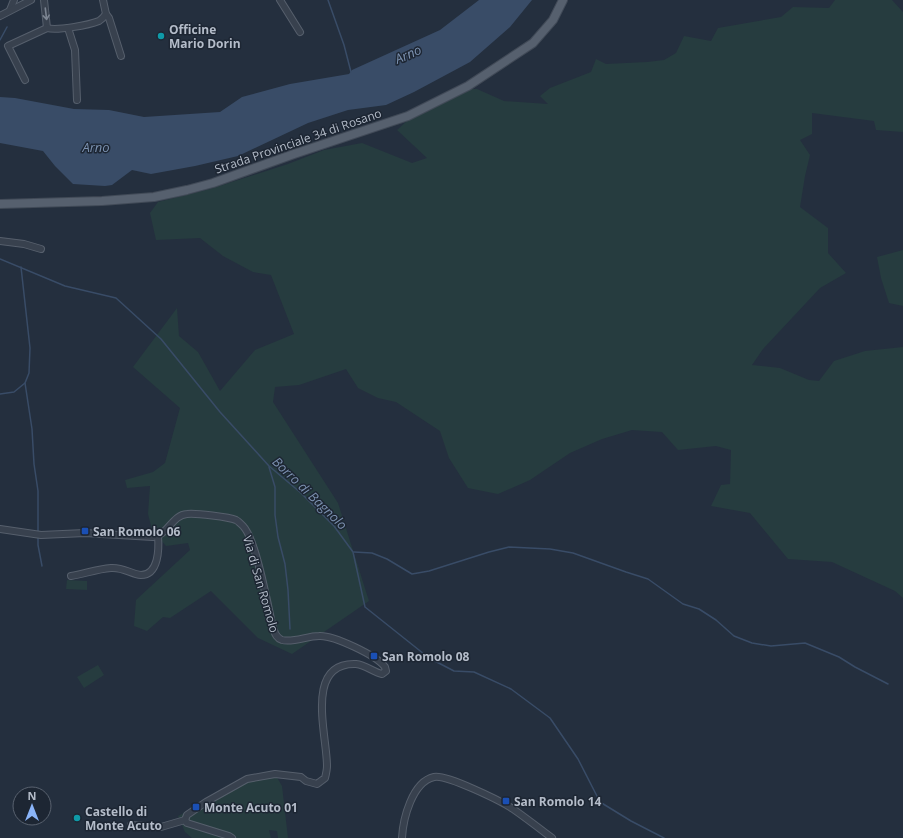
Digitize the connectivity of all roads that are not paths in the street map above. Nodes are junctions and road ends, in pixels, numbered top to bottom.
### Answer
1 (14, 0) edge
2 (31, 0) edge
3 (44, 0) edge
4 (103, 0) edge
5 (280, 0) edge
6 (563, 0) edge
7 (10, 10) junction
8 (106, 14) junction
9 (0, 16) edge
10 (47, 28) junction
11 (68, 28) junction
12 (300, 32) dead end
13 (121, 56) dead end
14 (25, 80) dead end
15 (77, 100) dead end
16 (0, 204) edge
17 (0, 241) edge
18 (40, 249) dead end
19 (0, 529) edge
20 (158, 536) junction
21 (71, 576) dead end
22 (185, 820) junction
23 (131, 825) dead end
24 (232, 838) edge
25 (402, 838) edge
26 (552, 838) edge

1 - 7 street
2 - 7 street
3 -> 10 street
4 - 8 street
5 - 12 street
6 - 16 main road, Strada Provinciale 34 di Rosano
7 - 9 street
8 - 11 street
8 - 13 street
10 - 11 street
10 - 14 street
11 - 15 street
17 - 18 street
19 - 20 street
20 - 21 street
20 - 22 street, Via di San Romolo
22 - 23 street
22 - 24 street
25 - 26 street

